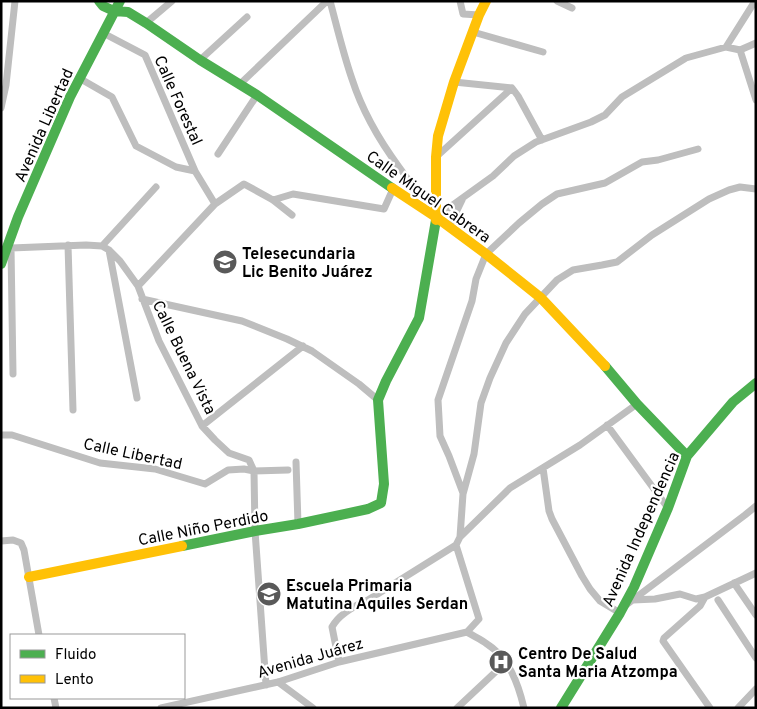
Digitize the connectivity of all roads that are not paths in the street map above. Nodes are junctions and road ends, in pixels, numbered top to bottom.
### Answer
1 (16, 1) edge
2 (99, 1) edge
3 (120, 1) edge
4 (172, 1) edge
5 (329, 1) edge
6 (460, 1) edge
7 (486, 1) edge
8 (557, 1) edge
9 (755, 1) edge
10 (572, 8) dead end
11 (114, 11) junction
12 (480, 15) junction
13 (246, 17) dead end
14 (146, 23) junction
15 (474, 32) junction
16 (103, 33) junction
17 (756, 43) edge
18 (726, 47) junction
19 (740, 50) junction
20 (543, 52) dead end
21 (200, 60) junction
22 (79, 78) junction
23 (454, 82) junction
24 (240, 85) junction
25 (512, 88) junction
26 (257, 94) junction
27 (756, 100) edge
28 (1, 108) edge
29 (542, 140) junction
30 (698, 150) dead end
31 (218, 154) dead end
32 (436, 157) junction
33 (195, 171) junction
34 (156, 187) dead end
35 (393, 189) junction
36 (756, 189) edge
37 (462, 199) junction
38 (273, 200) junction
39 (215, 204) junction
40 (436, 204) junction
41 (292, 215) dead end
42 (436, 217) junction
43 (449, 227) junction
44 (7, 243) edge
45 (68, 245) junction
46 (105, 248) junction
47 (486, 254) junction
48 (1, 264) edge
49 (138, 286) junction
50 (541, 298) junction
51 (142, 299) junction
52 (303, 346) junction
53 (13, 374) dead end
54 (756, 383) edge
55 (137, 398) dead end
56 (378, 400) junction
57 (637, 404) junction
58 (73, 410) dead end
59 (607, 425) junction
60 (202, 426) junction
61 (1, 435) edge
62 (687, 456) junction
63 (296, 462) dead end
64 (543, 468) junction
65 (288, 470) dead end
66 (254, 471) junction
67 (463, 494) junction
68 (756, 506) edge
69 (668, 508) junction
70 (298, 524) junction
71 (255, 531) junction
72 (460, 537) junction
73 (1, 541) edge
74 (456, 545) junction
75 (756, 573) edge
76 (29, 577) junction
77 (734, 583) junction
78 (705, 596) junction
79 (718, 600) dead end
80 (625, 607) junction
81 (756, 615) edge
82 (467, 632) junction
83 (39, 634) edge
84 (756, 658) edge
85 (339, 662) junction
86 (506, 662) junction
87 (278, 682) junction
88 (266, 685) junction
89 (756, 689) edge
90 (162, 708) edge
91 (313, 708) edge
92 (457, 708) edge
93 (524, 708) edge
94 (561, 708) edge
95 (710, 708) edge
96 (738, 708) edge

1 - 28 street
2 - 11 street, Calle Miguel Cabrera
3 - 11 street, Avenida Libertad
4 - 14 street
5 - 24 street
5 - 40 street
6 - 12 street
7 - 12 street
8 - 10 street
9 - 18 street
11 - 14 street, Calle Miguel Cabrera
11 - 16 street, Avenida Libertad
12 - 15 street
13 - 21 street
14 - 21 street, Calle Miguel Cabrera
15 - 20 street
15 - 23 street
16 - 22 street, Avenida Libertad
16 - 33 street, Calle Forestal
17 - 19 street
18 - 19 street
18 - 29 street
19 - 27 street
21 - 24 street, Calle Miguel Cabrera
22 - 33 street
22 - 44 street, Avenida Libertad
23 - 25 street
23 - 32 street
24 - 26 street, Calle Miguel Cabrera
25 - 29 street
25 - 32 street
26 - 31 street
26 - 35 street, Calle Miguel Cabrera
29 - 37 street
30 - 47 street
32 - 40 street
33 - 39 street, Calle Forestal
34 - 46 street
35 - 38 street
35 - 42 street, Calle Miguel Cabrera
36 - 50 street
37 - 42 street
37 - 43 street
38 - 39 street
38 - 41 street
39 - 49 street
40 - 42 street
42 - 43 street, Calle Miguel Cabrera
42 - 56 street
43 - 47 street, Calle Miguel Cabrera
44 - 45 street
44 - 48 street, Avenida Libertad
44 - 53 street
45 - 46 street
45 - 58 street
46 - 49 street, Calle Buena Vista
46 - 55 street
47 - 50 street, Calle Miguel Cabrera
47 - 67 street
49 - 51 street, Calle Buena Vista
50 - 57 street, Calle Miguel Cabrera
50 - 67 street
51 - 52 street
51 - 60 street, Calle Buena Vista
52 - 56 street
52 - 60 street
54 - 62 street, Avenida Independencia
56 - 70 street, Calle Niño Perdido
57 - 59 street
57 - 62 street, Calle Miguel Cabrera
59 - 64 street
59 - 69 street
60 - 66 street, Calle Buena Vista
61 - 66 street, Calle Libertad
62 - 69 street, Avenida Independencia
63 - 70 street
64 - 72 street
64 - 80 street
65 - 66 street, Calle Libertad
66 - 71 street
67 - 72 street
68 - 80 street
69 - 80 street, Avenida Independencia
70 - 71 street, Calle Niño Perdido
71 - 76 street, Calle Niño Perdido
71 - 88 street
72 - 74 street
73 - 76 street
74 - 82 street
74 - 85 street
75 - 77 street
76 - 83 street
77 - 78 street
77 - 81 street
78 - 80 street
78 - 95 street
79 - 84 street
80 - 94 street, Avenida Independencia
82 - 85 street, Avenida Juárez
82 - 86 street
85 - 87 street, Avenida Juárez
86 - 92 street
86 - 93 street
87 - 88 street, Avenida Juárez
87 - 91 street
88 - 90 street, Avenida Juárez
89 - 96 street

